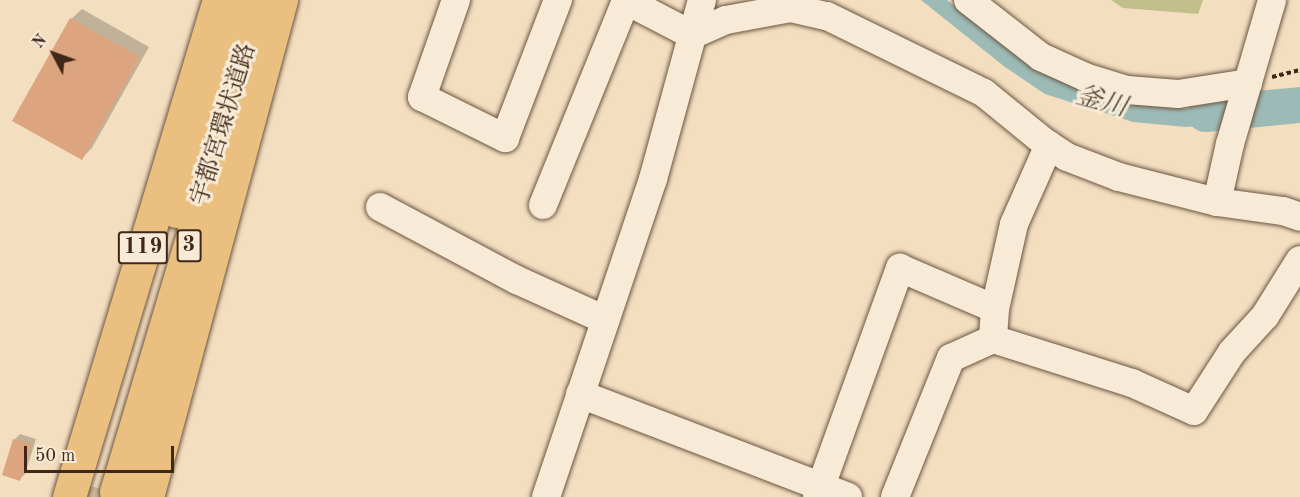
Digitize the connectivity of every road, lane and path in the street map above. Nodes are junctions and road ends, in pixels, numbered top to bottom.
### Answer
1 (219, 0) edge
2 (238, 0) edge
3 (263, 0) edge
4 (281, 0) edge
5 (456, 0) edge
6 (558, 0) edge
7 (626, 0) edge
8 (702, 0) edge
9 (968, 0) edge
10 (1272, 0) edge
11 (692, 35) junction
12 (1248, 83) junction
13 (1049, 145) junction
14 (1217, 202) junction
15 (543, 205) dead end
16 (380, 207) dead end
17 (1300, 217) edge
18 (1300, 260) edge
19 (995, 309) junction
20 (605, 320) junction
21 (993, 339) junction
22 (580, 394) junction
23 (818, 492) edge
24 (107, 493) edge
25 (546, 497) edge
26 (848, 497) edge
27 (895, 497) edge

1 - 24 main road, 119
2 - 24 main road, 宇都宮環状道路 / 3
3 - 24 main road, 宇都宮環状道路 / 3
4 - 24 main road
5 - 6 street
7 - 11 street
7 - 15 street
8 - 11 street
9 - 12 street
10 - 12 street
11 - 13 street
11 - 20 street
12 - 14 street
13 - 14 street
13 - 19 street
14 - 17 street
16 - 20 street
18 - 21 street
19 - 21 street
19 - 23 street
20 - 22 street
21 - 27 street
22 - 23 street
22 - 25 street
23 - 26 street

